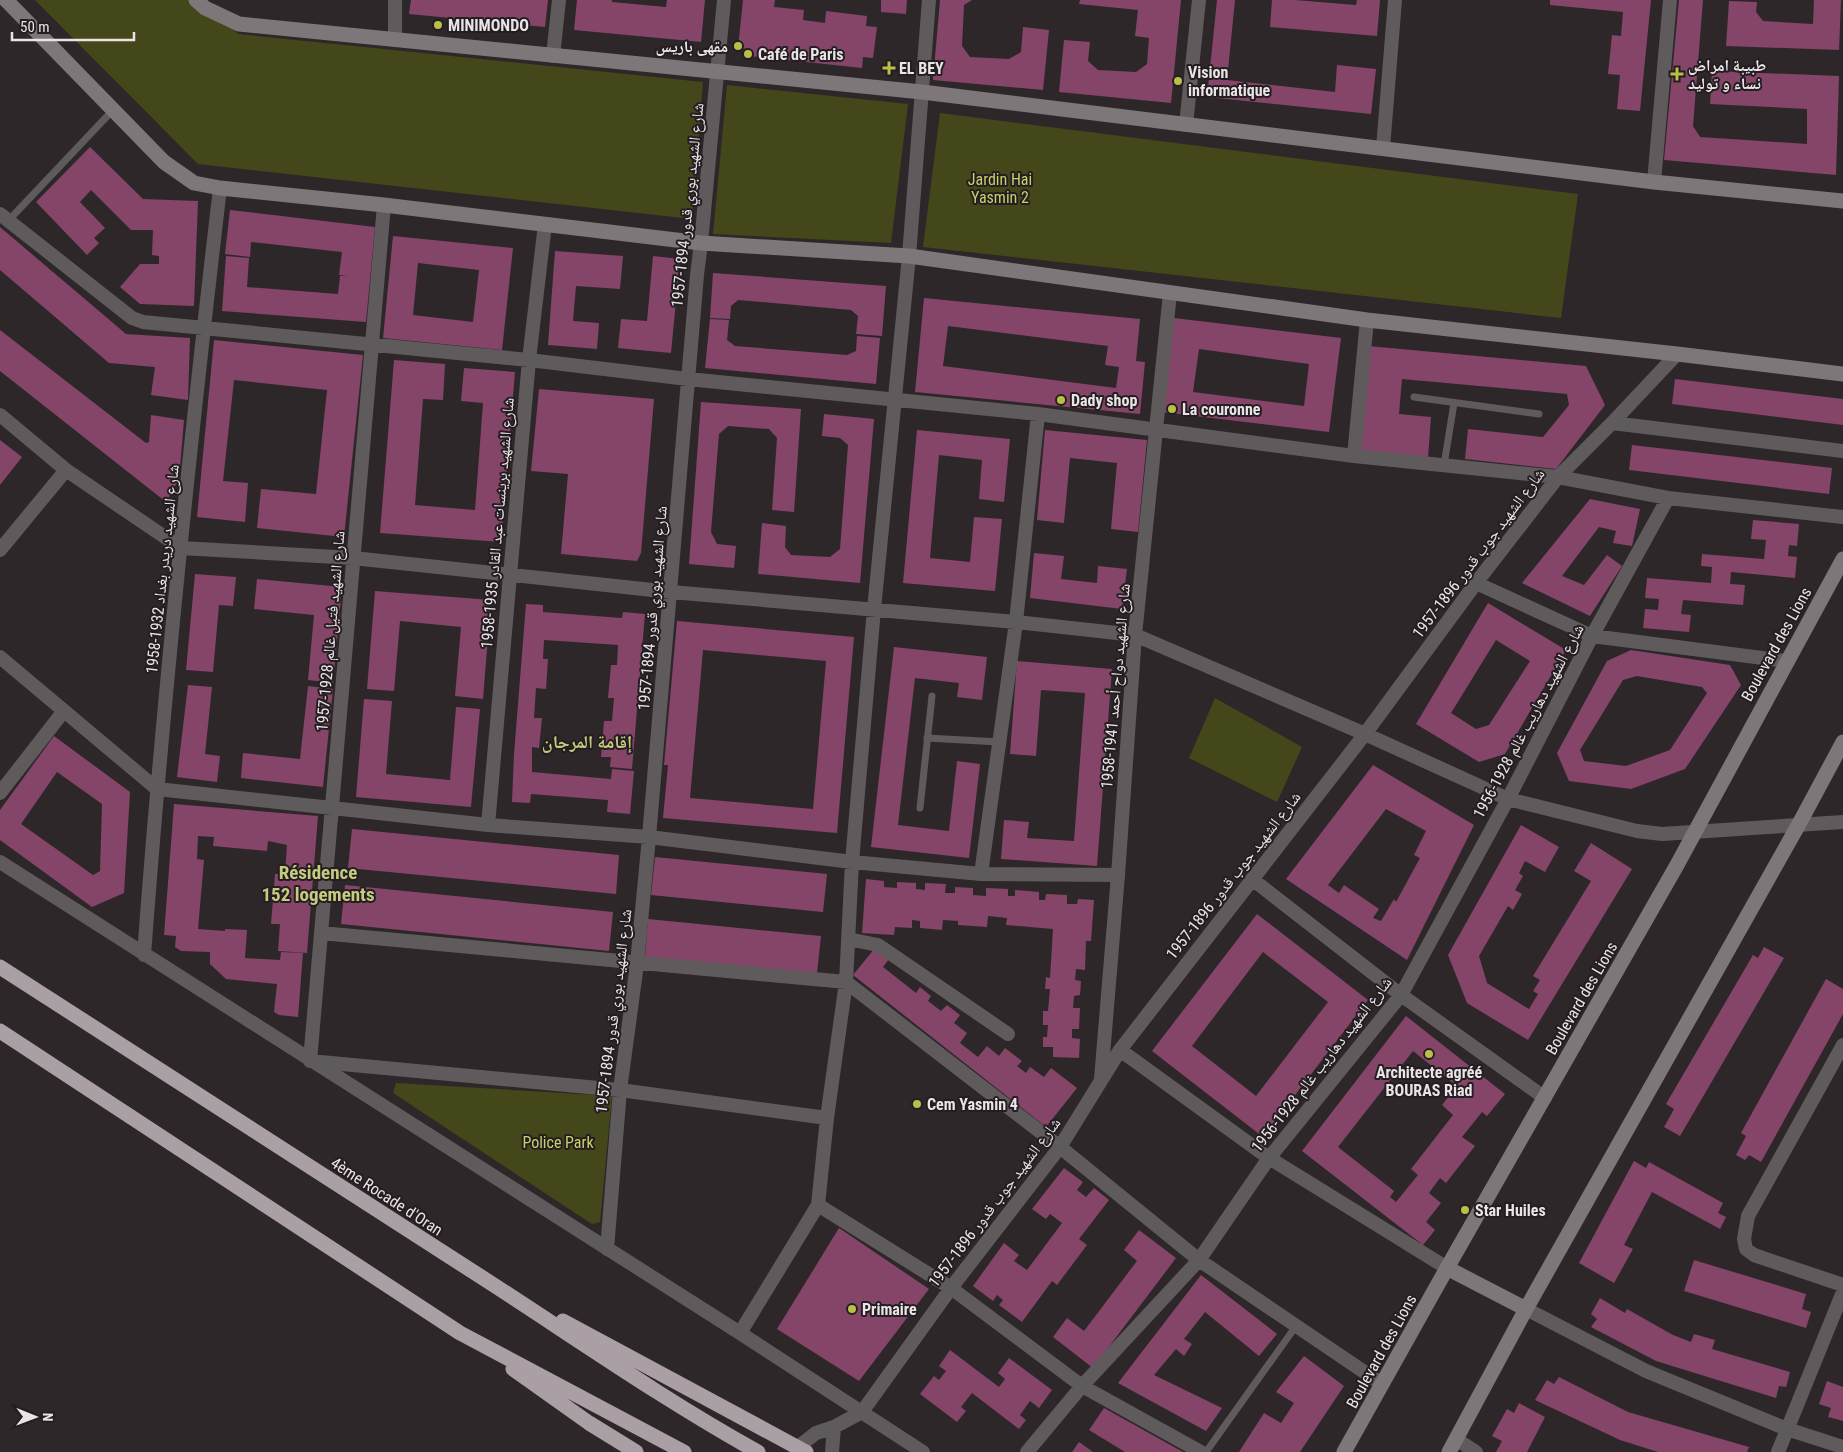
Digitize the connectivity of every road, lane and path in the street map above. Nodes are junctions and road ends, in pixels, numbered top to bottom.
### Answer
1 (6, 0) edge
2 (395, 0) edge
3 (559, 0) edge
4 (724, 0) edge
5 (929, 0) edge
6 (1199, 0) edge
7 (1395, 0) edge
8 (1670, 0) edge
9 (203, 3) edge
10 (395, 40) junction
11 (553, 56) junction
12 (718, 72) junction
13 (922, 92) junction
14 (113, 110) junction
15 (1186, 125) junction
16 (1382, 148) junction
17 (1654, 182) junction
18 (220, 188) junction
19 (1843, 202) edge
20 (384, 205) junction
21 (4, 217) edge
22 (545, 224) junction
23 (702, 243) junction
24 (909, 256) junction
25 (1170, 293) junction
26 (1367, 320) junction
27 (204, 329) junction
28 (371, 346) junction
29 (1677, 354) junction
30 (529, 360) junction
31 (1843, 374) edge
32 (688, 379) junction
33 (1414, 397) dead end
34 (894, 401) junction
35 (1454, 402) junction
36 (1038, 414) junction
37 (1539, 414) dead end
38 (0, 415) edge
39 (1612, 423) junction
40 (1158, 429) junction
41 (1843, 451) edge
42 (1354, 456) junction
43 (1444, 465) junction
44 (66, 470) junction
45 (1558, 476) junction
46 (1668, 498) junction
47 (1843, 517) edge
48 (181, 548) junction
49 (0, 550) edge
50 (353, 558) junction
51 (1843, 559) edge
52 (510, 575) junction
53 (1476, 583) junction
54 (671, 592) junction
55 (874, 609) junction
56 (1016, 622) junction
57 (1135, 635) junction
58 (1592, 636) junction
59 (0, 657) edge
60 (1786, 661) junction
61 (932, 696) dead end
62 (64, 712) junction
63 (1365, 734) junction
64 (928, 738) junction
65 (999, 742) junction
66 (1843, 742) edge
67 (156, 789) junction
68 (0, 793) edge
69 (1508, 799) junction
70 (332, 808) junction
71 (920, 808) dead end
72 (1843, 822) edge
73 (1799, 824) junction
74 (488, 825) junction
75 (1695, 830) junction
76 (650, 837) junction
77 (0, 862) edge
78 (852, 862) junction
79 (981, 874) junction
80 (1118, 875) junction
81 (1252, 879) junction
82 (321, 933) junction
83 (848, 939) junction
84 (144, 955) junction
85 (637, 964) junction
86 (0, 967) edge
87 (846, 982) junction
88 (1401, 995) junction
89 (0, 1031) edge
90 (1008, 1034) dead end
91 (1843, 1045) edge
92 (1120, 1050) junction
93 (310, 1061) junction
94 (1101, 1083) junction
95 (620, 1090) junction
96 (1545, 1098) junction
97 (827, 1118) junction
98 (1060, 1147) junction
99 (1269, 1158) junction
100 (818, 1205) junction
101 (607, 1249) junction
102 (1199, 1260) junction
103 (1447, 1268) junction
104 (487, 1281) junction
105 (1843, 1285) edge
106 (951, 1288) junction
107 (1843, 1292) edge
108 (1526, 1308) junction
109 (1296, 1326) junction
110 (460, 1332) junction
111 (740, 1333) junction
112 (1382, 1384) junction
113 (1082, 1386) junction
114 (862, 1412) junction
115 (834, 1428) junction
116 (1789, 1430) junction
117 (1452, 1446) edge
118 (1843, 1447) edge
119 (802, 1450) edge
120 (636, 1452) edge
121 (684, 1452) edge
122 (758, 1452) edge
123 (832, 1452) edge
124 (923, 1452) edge
125 (1027, 1452) edge
126 (1201, 1452) edge
127 (1206, 1452) edge
128 (1344, 1452) edge
129 (1476, 1452) edge
130 (1778, 1452) edge

1 - 14 street
2 - 10 street
3 - 11 street
4 - 12 street, شارع الشهيد بوري قدور 1894-1957
5 - 13 street
6 - 15 street
7 - 16 street
8 - 17 street
9 - 10 street
10 - 11 street
11 - 12 street
12 - 13 street
12 - 23 street, شارع الشهيد بوري قدور 1894-1957
13 - 15 street
13 - 24 street
14 - 18 street
14 - 21 lane
15 - 16 street
16 - 17 street
17 - 19 street
18 - 20 street
18 - 27 street, شارع الشهيد دريدر بغداد 1932-1958
20 - 22 street
20 - 28 street, شارع الشهيد فتيل غالم 1928-1957
21 - 27 street
22 - 23 street
22 - 30 street, شارع الشهيد برينسات عبد القادر 1935-1958
23 - 24 street
23 - 32 street, شارع الشهيد بوري قدور 1894-1957
24 - 25 street
24 - 34 street
25 - 26 street
25 - 40 street, شارع الشهيد دواح أحمد 1941-1958
26 - 29 street
26 - 42 street
27 - 28 street
27 - 48 street, شارع الشهيد دريدر بغداد 1932-1958
28 - 30 street
28 - 50 street, شارع الشهيد فتيل غالم 1928-1957
29 - 31 street
29 - 39 street, شارع الشهيد جوب قدور 1896-1957
30 - 32 street
30 - 52 street, شارع الشهيد برينسات عبد القادر 1935-1958
32 - 34 street
32 - 54 street, شارع الشهيد بوري قدور 1894-1957
33 - 35 lane
34 - 36 street
34 - 55 street
35 - 37 lane
35 - 43 lane
36 - 40 street
36 - 56 street
38 - 44 street
39 - 41 street
39 - 45 street, شارع الشهيد جوب قدور 1896-1957
40 - 42 street
40 - 57 street, شارع الشهيد دواح أحمد 1941-1958
42 - 43 street
43 - 45 street
44 - 48 street
44 - 49 street
45 - 46 street
45 - 53 street, شارع الشهيد جوب قدور 1896-1957
46 - 47 street
46 - 58 street, شارع الشهيد دهاريب غالم 1928-1956
48 - 50 street
48 - 67 street, شارع الشهيد دريدر بغداد 1932-1958
50 - 52 street
50 - 70 street, شارع الشهيد فتيل غالم 1928-1957
51 - 60 street, Boulevard des Lions
52 - 54 street
52 - 74 street, شارع الشهيد برينسات عبد القادر 1935-1958
53 - 58 street
53 - 63 street, شارع الشهيد جوب قدور 1896-1957
54 - 55 street
54 - 76 street, شارع الشهيد بوري قدور 1894-1957
55 - 56 street
55 - 78 street
56 - 57 street
56 - 65 street
57 - 63 street
57 - 80 street, شارع الشهيد دواح أحمد 1941-1958
58 - 60 street
58 - 69 street, شارع الشهيد دهاريب غالم 1928-1956
59 - 62 street
60 - 75 street, Boulevard des Lions
61 - 64 lane
62 - 67 street
62 - 68 street
63 - 69 street
63 - 81 street, شارع الشهيد جوب قدور 1896-1957
64 - 65 lane
64 - 71 lane
65 - 79 street
66 - 73 street
67 - 70 street
67 - 84 street, شارع الشهيد دريدر بغداد 1932-1958
69 - 75 street
69 - 88 street, شارع الشهيد دهاريب غالم 1928-1956
70 - 74 street
70 - 82 street, شارع الشهيد فتيل غالم 1928-1957
72 - 73 street
73 - 75 street
73 - 108 street
74 - 76 street
75 - 96 street, Boulevard des Lions
76 - 78 street
76 - 85 street, شارع الشهيد بوري قدور 1894-1957
77 - 84 street
78 - 79 street
78 - 83 street
79 - 80 street
80 - 94 street, شارع الشهيد دواح أحمد 1941-1958
81 - 88 street
81 - 92 street, شارع الشهيد جوب قدور 1896-1957
82 - 85 street
82 - 93 street, شارع الشهيد فتيل غالم 1928-1957
83 - 87 street
83 - 90 street
84 - 93 street
85 - 87 street
85 - 95 street, شارع الشهيد بوري قدور 1894-1957
86 - 104 highway, 4ème Rocade d'Oran
87 - 97 street
87 - 98 street
88 - 96 street
88 - 99 street, شارع الشهيد دهاريب غالم 1928-1956
89 - 110 highway
91 - 105 street
92 - 94 street, شارع الشهيد جوب قدور 1896-1957
92 - 99 street
93 - 95 street
93 - 101 street
94 - 98 street, شارع الشهيد جوب قدور 1896-1957
95 - 97 street
95 - 101 street, شارع الشهيد بوري قدور 1894-1957
96 - 103 street, Boulevard des Lions
97 - 100 street
98 - 102 street
98 - 106 street, شارع الشهيد جوب قدور 1896-1957
99 - 102 street, شارع الشهيد دهاريب غالم 1928-1956
99 - 103 street
100 - 106 street
100 - 111 street
101 - 111 street
102 - 109 street
102 - 113 street, شارع الشهيد دهاريب غالم 1928-1956
103 - 108 street
103 - 112 street, Boulevard des Lions
104 - 119 highway
104 - 122 highway, 4ème Rocade d'Oran
106 - 113 street
106 - 114 street, شارع الشهيد جوب قدور 1896-1957
107 - 116 street
108 - 116 street
108 - 117 street
109 - 112 street
109 - 127 lane
110 - 120 highway
110 - 121 highway
111 - 114 street
112 - 128 street, Boulevard des Lions
113 - 125 street, شارع الشهيد دهاريب غالم 1928-1956
113 - 126 street
114 - 115 street, شارع الشهيد جوب قدور 1896-1957
114 - 124 street
115 - 119 street, شارع الشهيد جوب قدور 1896-1957
115 - 123 street
116 - 118 street
116 - 130 street
117 - 129 street

